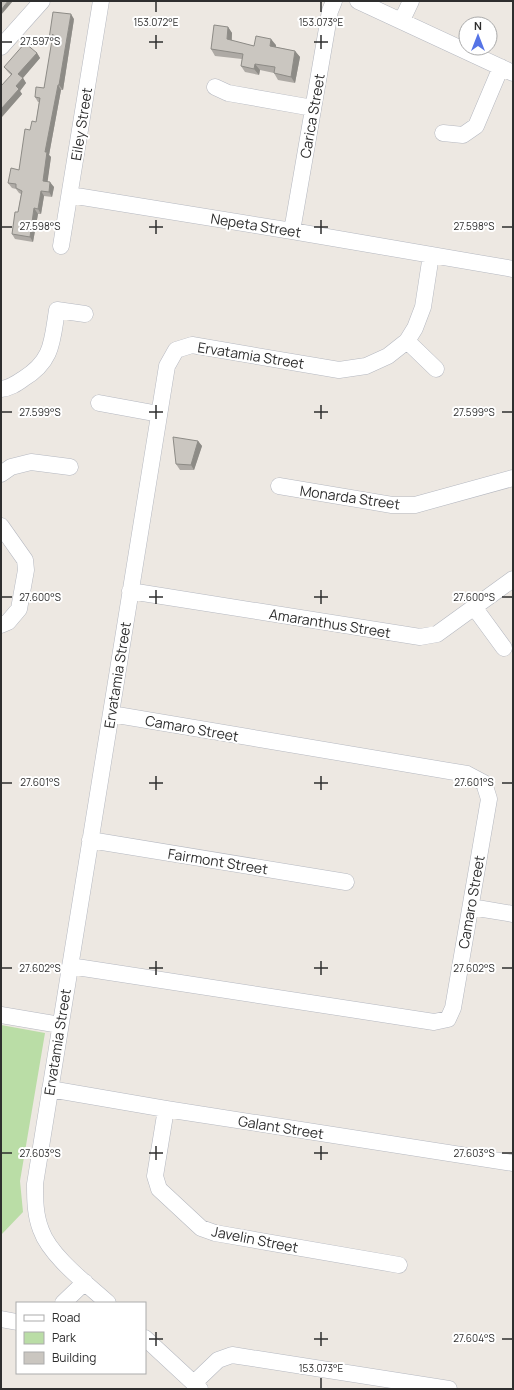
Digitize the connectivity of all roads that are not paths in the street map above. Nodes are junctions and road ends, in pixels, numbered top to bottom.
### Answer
1 (42, 1) edge
2 (100, 1) edge
3 (334, 1) edge
4 (358, 1) edge
5 (411, 1) edge
6 (402, 20) junction
7 (1, 47) edge
8 (507, 70) edge
9 (215, 87) dead end
10 (313, 108) junction
11 (442, 133) dead end
12 (70, 195) junction
13 (292, 231) junction
14 (61, 246) dead end
15 (431, 255) junction
16 (513, 269) edge
17 (85, 314) dead end
18 (407, 341) junction
19 (436, 369) dead end
20 (1, 389) edge
21 (98, 403) dead end
22 (159, 414) junction
23 (70, 467) dead end
24 (1, 474) edge
25 (513, 478) edge
26 (279, 486) dead end
27 (1, 526) edge
28 (513, 579) edge
29 (130, 591) junction
30 (474, 607) junction
31 (1, 625) edge
32 (504, 648) dead end
33 (111, 714) junction
34 (90, 840) junction
35 (346, 882) dead end
36 (471, 907) junction
37 (513, 914) edge
38 (70, 966) junction
39 (1, 1015) edge
40 (60, 1026) junction
41 (50, 1089) junction
42 (166, 1109) junction
43 (513, 1163) edge
44 (399, 1265) dead end
45 (85, 1282) junction
46 (64, 1302) edge
47 (107, 1302) edge
48 (1, 1319) edge
49 (16, 1322) edge
50 (146, 1339) edge
51 (197, 1386) edge
52 (449, 1389) edge

1 - 7 street
2 - 12 street, Eiley Street
3 - 10 street, Carica Street
4 - 6 street
5 - 6 street
6 - 8 street
8 - 11 street
9 - 10 street
10 - 13 street, Carica Street
12 - 13 street, Nepeta Street
12 - 14 street, Eiley Street
13 - 15 street, Nepeta Street
15 - 16 street, Nepeta Street
15 - 18 street, Ervatamia Street
17 - 20 street
18 - 19 street
18 - 22 street, Ervatamia Street
21 - 22 street
22 - 29 street, Ervatamia Street
23 - 24 street
25 - 26 street, Monarda Street
27 - 31 street
28 - 30 street, Amaranthus Street
29 - 30 street, Amaranthus Street
29 - 33 street, Ervatamia Street
30 - 32 street
33 - 34 street, Ervatamia Street
33 - 36 street, Camaro Street
34 - 35 street, Fairmont Street
34 - 38 street, Ervatamia Street
36 - 37 street
36 - 38 street, Camaro Street
38 - 40 street, Ervatamia Street
39 - 40 street
40 - 41 street, Ervatamia Street
41 - 42 street, Galant Street
41 - 45 street, Ervatamia Street
42 - 43 street, Galant Street
42 - 44 street, Javelin Street
45 - 46 street
45 - 47 street, Ervatamia Street
48 - 49 street
50 - 51 street
51 - 52 street

